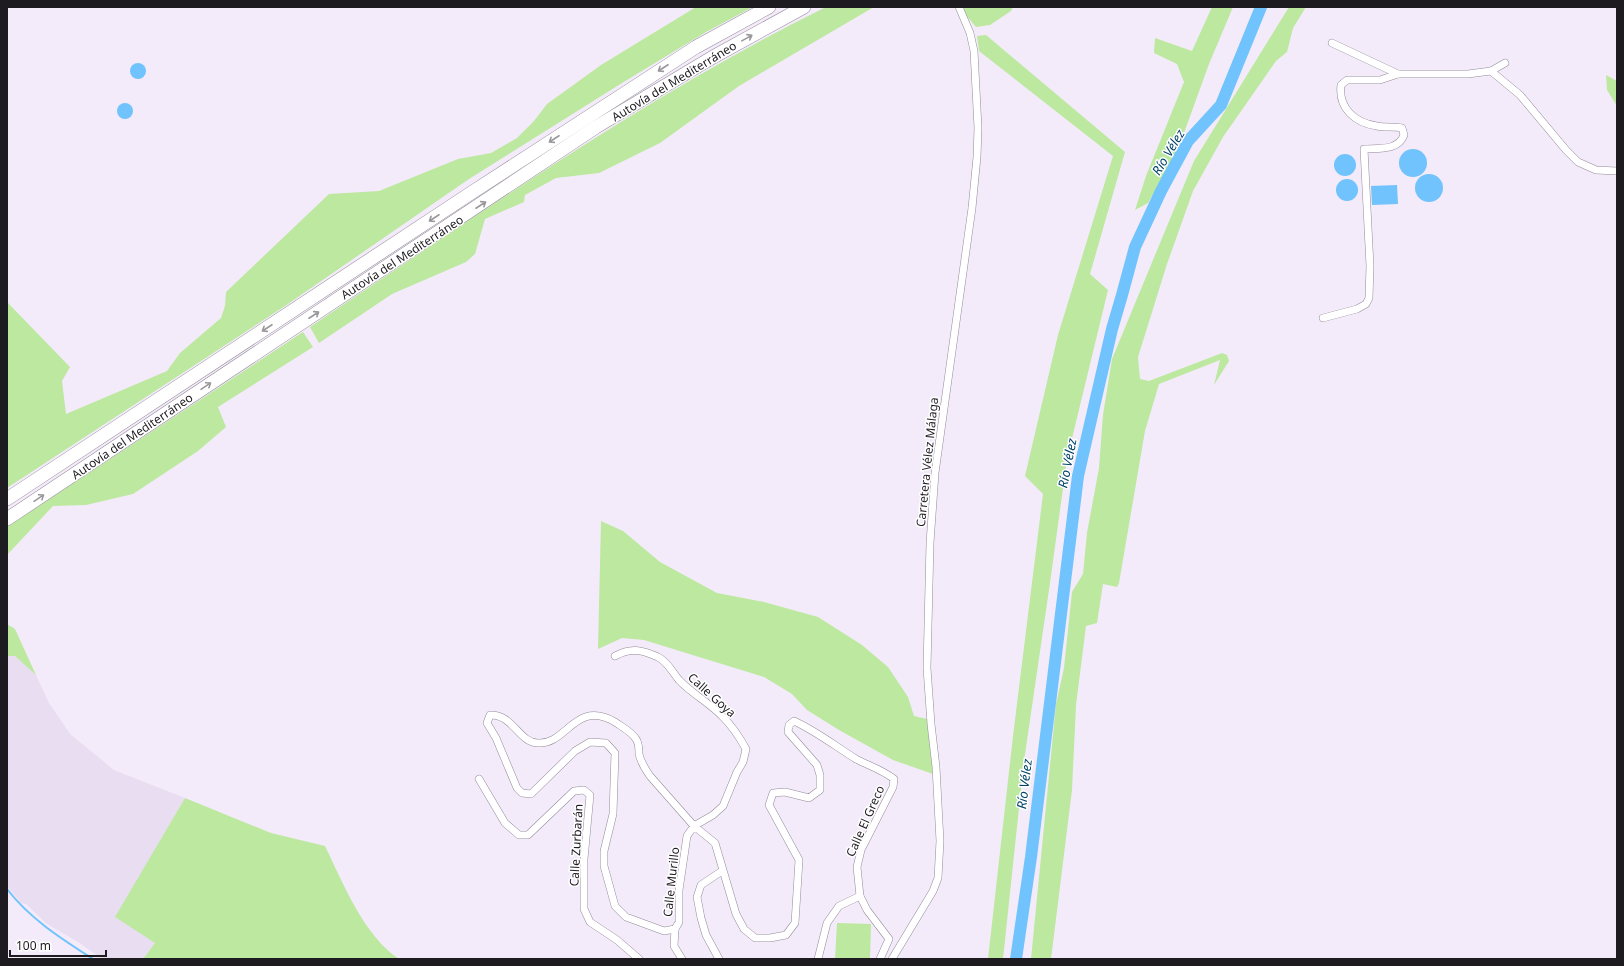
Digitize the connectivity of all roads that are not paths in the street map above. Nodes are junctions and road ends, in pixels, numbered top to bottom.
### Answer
1 (769, 7) edge
2 (804, 7) edge
3 (959, 7) edge
4 (1332, 43) dead end
5 (1505, 63) dead end
6 (1491, 71) junction
7 (1398, 74) junction
8 (1617, 171) edge
9 (1323, 318) dead end
10 (7, 499) edge
11 (7, 519) edge
12 (615, 656) dead end
13 (479, 779) dead end
14 (694, 826) junction
15 (722, 871) junction
16 (860, 896) junction
17 (675, 929) junction
18 (638, 959) edge
19 (682, 959) edge
20 (718, 959) edge
21 (818, 959) edge
22 (880, 959) edge
23 (892, 959) edge

1 -> 10 highway, Autovía del Mediterráneo
11 -> 2 highway, Autovía del Mediterráneo
3 - 23 street, Carretera Vélez Málaga
4 - 7 street
5 - 6 street
6 - 7 street
6 - 8 street
7 - 9 street
12 - 14 street, Calle Goya
13 - 18 street, Calle Zurbarán
14 - 15 street
14 - 17 street, Calle Murillo
14 - 17 street, Calle Murillo
15 - 16 street, Calle El Greco
15 - 20 street
16 - 21 street
16 - 22 street, Calle El Greco
17 - 19 street, Calle Murillo

